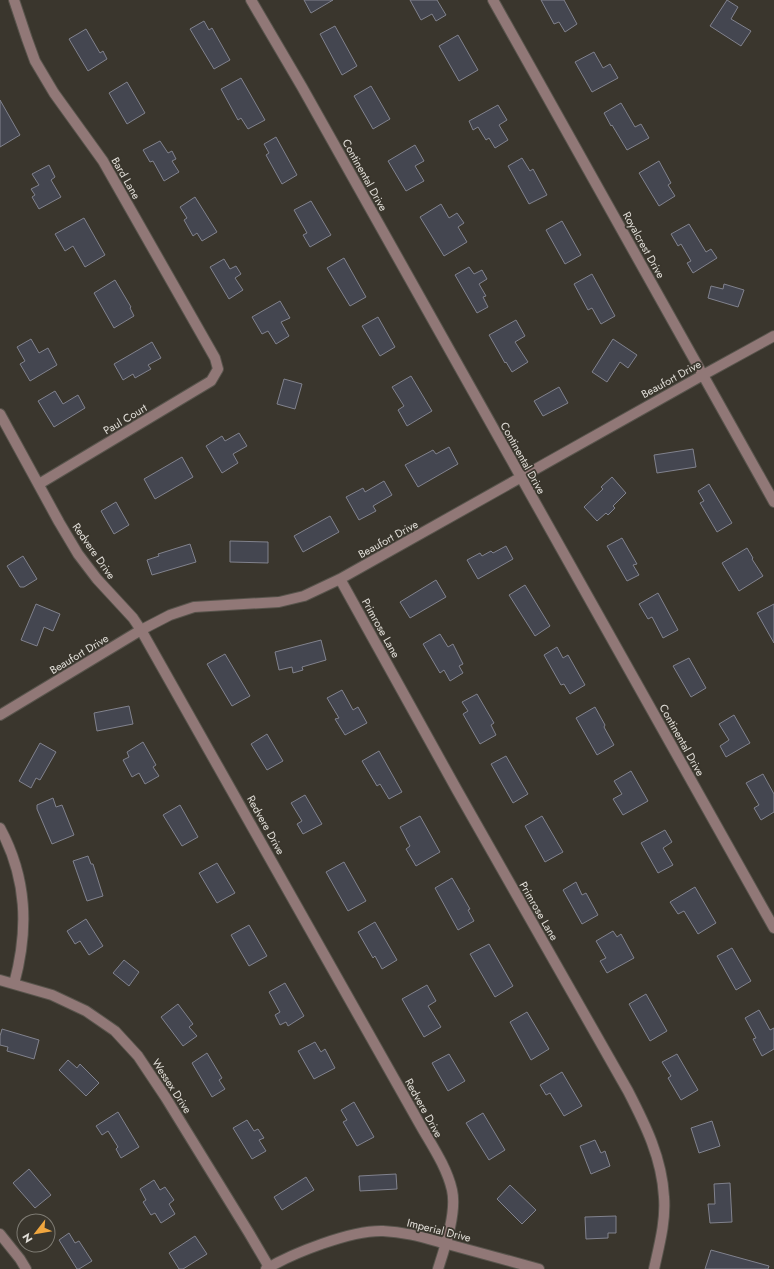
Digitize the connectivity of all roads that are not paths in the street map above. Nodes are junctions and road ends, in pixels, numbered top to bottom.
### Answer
1 (14, 0) edge
2 (251, 0) edge
3 (493, 0) edge
4 (774, 336) edge
5 (218, 369) joint
6 (703, 374) junction
7 (0, 414) edge
8 (520, 478) junction
9 (39, 484) junction
10 (774, 502) edge
11 (340, 579) junction
12 (141, 630) junction
13 (0, 715) edge
14 (0, 828) edge
15 (774, 928) edge
16 (0, 980) edge
17 (14, 984) junction
18 (0, 1234) edge
19 (446, 1244) junction
20 (267, 1268) edge
21 (26, 1269) edge
22 (438, 1269) edge
23 (539, 1269) edge
24 (654, 1269) edge

1 - 5 street, Bard Lane
2 - 8 street, Continental Drive
3 - 6 street, Royalcrest Drive
4 - 6 street, Beaufort Drive
5 - 9 street, Paul Court
6 - 8 street, Beaufort Drive
6 - 10 street, Royalcrest Drive
7 - 9 street, Redvere Drive
8 - 11 street, Beaufort Drive
8 - 15 street, Continental Drive
9 - 12 street, Redvere Drive
11 - 12 street, Beaufort Drive
11 - 24 street, Primrose Lane
12 - 13 street, Beaufort Drive
12 - 19 street, Redvere Drive
14 - 17 street
16 - 17 street, Wessex Drive
17 - 20 street, Wessex Drive
18 - 21 street
19 - 20 street, Imperial Drive
19 - 22 street, Redvere Drive
19 - 23 street, Imperial Drive

